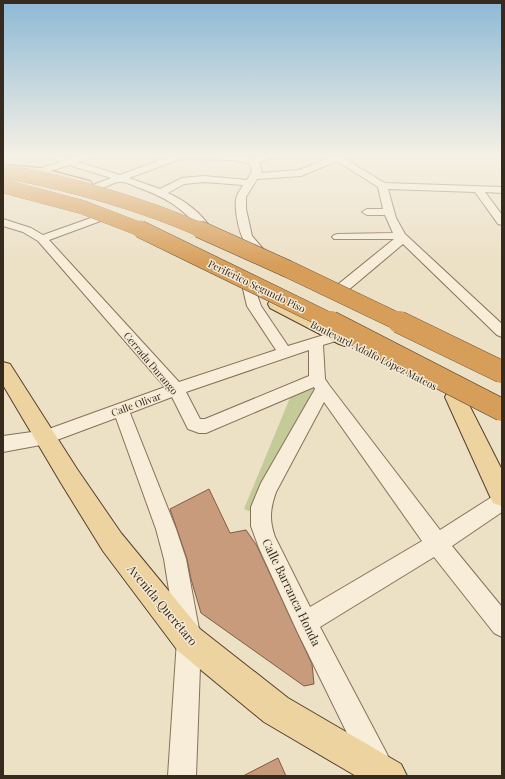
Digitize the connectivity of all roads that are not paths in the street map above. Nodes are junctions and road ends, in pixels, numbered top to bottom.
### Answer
1 (22, 192) edge
2 (25, 192) edge
3 (92, 192) edge
4 (112, 192) edge
5 (157, 192) edge
6 (164, 192) edge
7 (244, 192) edge
8 (384, 192) edge
9 (480, 192) edge
10 (161, 194) junction
11 (367, 212) dead end
12 (388, 212) junction
13 (102, 217) junction
14 (3, 222) edge
15 (502, 222) edge
16 (206, 227) junction
17 (338, 237) dead end
18 (402, 237) junction
19 (42, 239) junction
20 (259, 251) junction
21 (249, 289) junction
22 (341, 289) junction
23 (502, 332) edge
24 (337, 336) junction
25 (316, 343) junction
26 (285, 352) junction
27 (502, 364) edge
28 (3, 369) edge
29 (502, 372) edge
30 (320, 384) junction
31 (176, 389) junction
32 (455, 397) junction
33 (120, 410) junction
34 (502, 410) edge
35 (502, 421) edge
36 (46, 437) junction
37 (3, 444) edge
38 (502, 495) edge
39 (502, 501) edge
40 (437, 544) junction
41 (305, 623) junction
42 (502, 625) edge
43 (189, 640) junction
44 (385, 774) edge
45 (182, 776) edge

1 - 13 main road, Boulevard Adolfo López Mateos
2 - 34 highway, Periférico Segundo Piso, bridge
3 - 29 highway, bridge
4 - 16 main road
5 - 10 street
6 - 10 street
7 - 20 street
8 - 12 street
9 - 15 street
10 - 16 street
11 - 12 street
12 - 18 street
13 - 19 street
13 - 21 main road, Boulevard Adolfo López Mateos
14 - 19 street, Cerrada Durango
16 - 20 main road
17 - 18 street
18 - 22 street
18 - 23 street
19 - 31 street, Cerrada Durango
20 - 22 main road
21 - 24 main road, Boulevard Adolfo López Mateos
21 - 26 street
22 - 27 main road
24 - 25 street, Calle Olivar
24 - 32 main road, Boulevard Adolfo López Mateos
25 - 26 street, Calle Olivar
25 - 30 street
26 - 31 street, Calle Olivar
28 - 36 main road, Avenida Querétaro
30 - 31 street, Cerrada Durango
30 - 40 street
30 - 41 street, Calle Barranca Honda
31 - 33 street, Calle Olivar
32 - 35 main road, Boulevard Adolfo López Mateos
32 - 38 main road
33 - 36 street, Calle Olivar
33 - 43 street
36 - 37 street, Calle Olivar
36 - 43 main road, Avenida Querétaro
39 - 40 street
40 - 41 street
40 - 42 street
41 - 44 street, Calle Barranca Honda
43 - 44 main road, Avenida Querétaro
43 - 45 street

